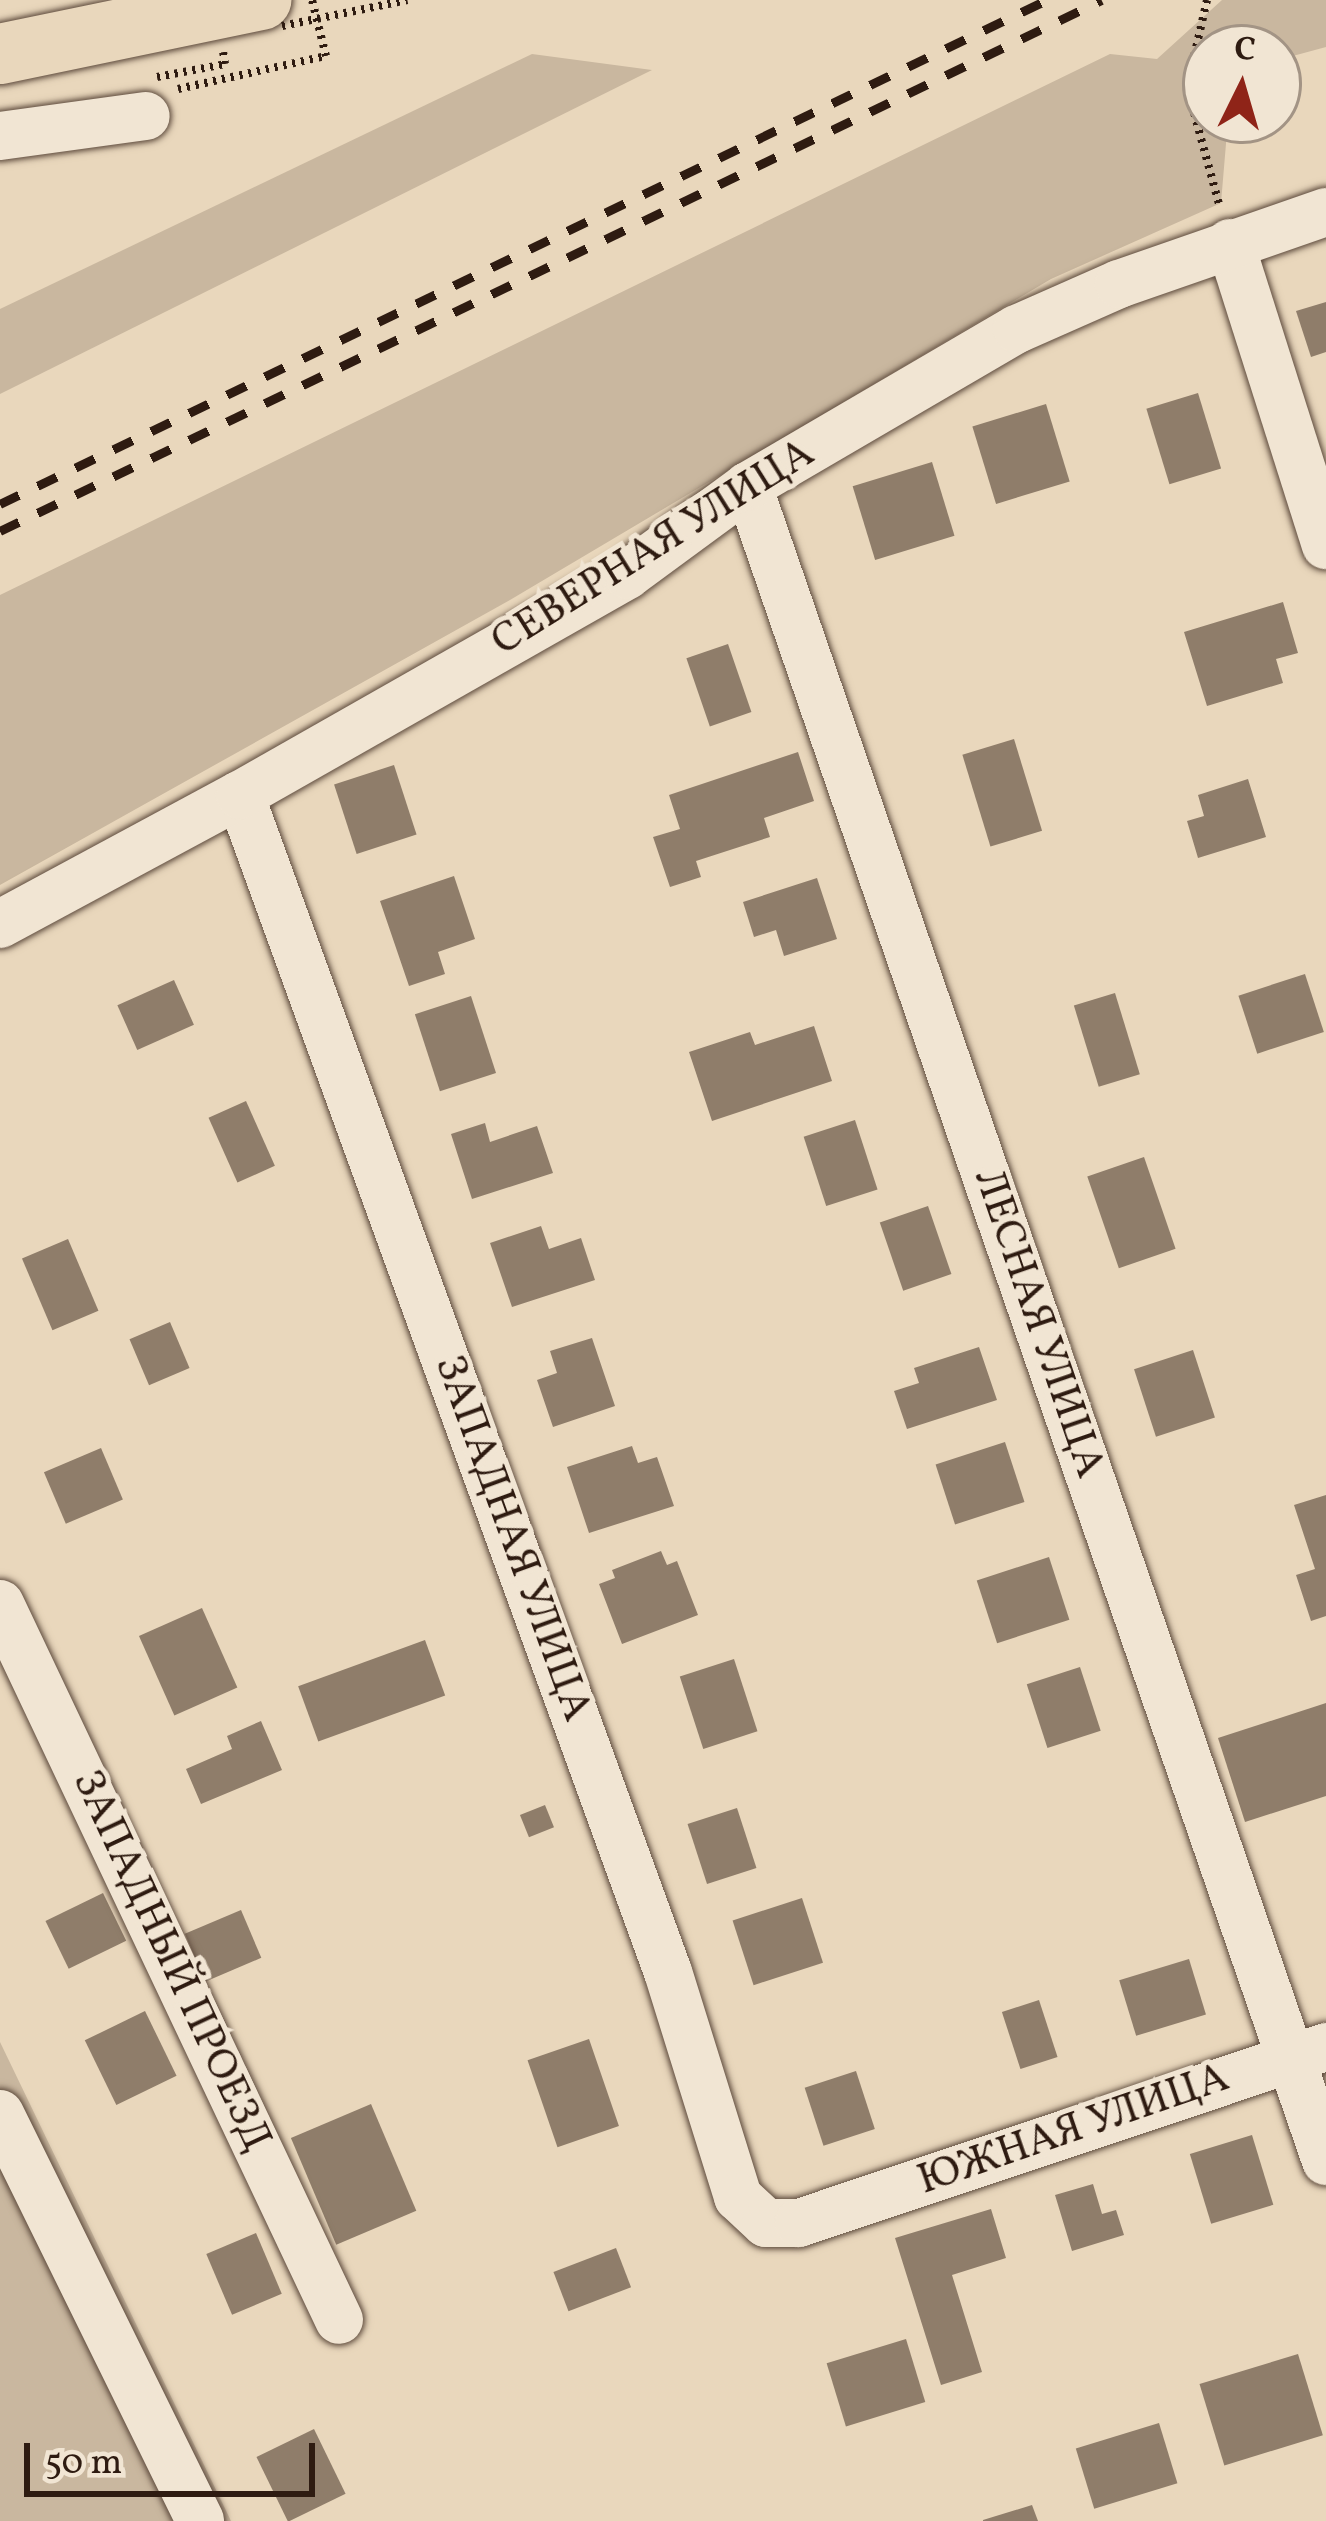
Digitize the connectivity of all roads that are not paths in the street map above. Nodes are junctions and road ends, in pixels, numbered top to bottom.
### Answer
1 (272, 13) edge
2 (0, 54) edge
3 (161, 103) road end
4 (0, 136) edge
5 (1326, 212) edge
6 (1229, 243) junction
7 (748, 486) junction
8 (1326, 545) edge
9 (240, 795) junction
10 (0, 923) edge
11 (0, 1604) edge
12 (1309, 2053) edge
13 (0, 2114) edge
14 (1326, 2161) edge
15 (821, 2216) joint
16 (339, 2320) dead end
17 (200, 2521) edge

1 - 2 main road
3 - 4 street
5 - 6 street, СЕВЕРНАЯ УЛИЦА
6 - 7 street, СЕВЕРНАЯ УЛИЦА
6 - 8 street
7 - 9 street, СЕВЕРНАЯ УЛИЦА
7 - 12 street, ЛЕСНАЯ УЛИЦА
9 - 10 street, СЕВЕРНАЯ УЛИЦА
9 - 15 street, ЗАПАДНАЯ УЛИЦА
11 - 16 street, ЗАПАДНЫЙ ПРОЕЗД
12 - 14 street, ЛЕСНАЯ УЛИЦА
12 - 15 street, ЮЖНАЯ УЛИЦА
13 - 17 street

